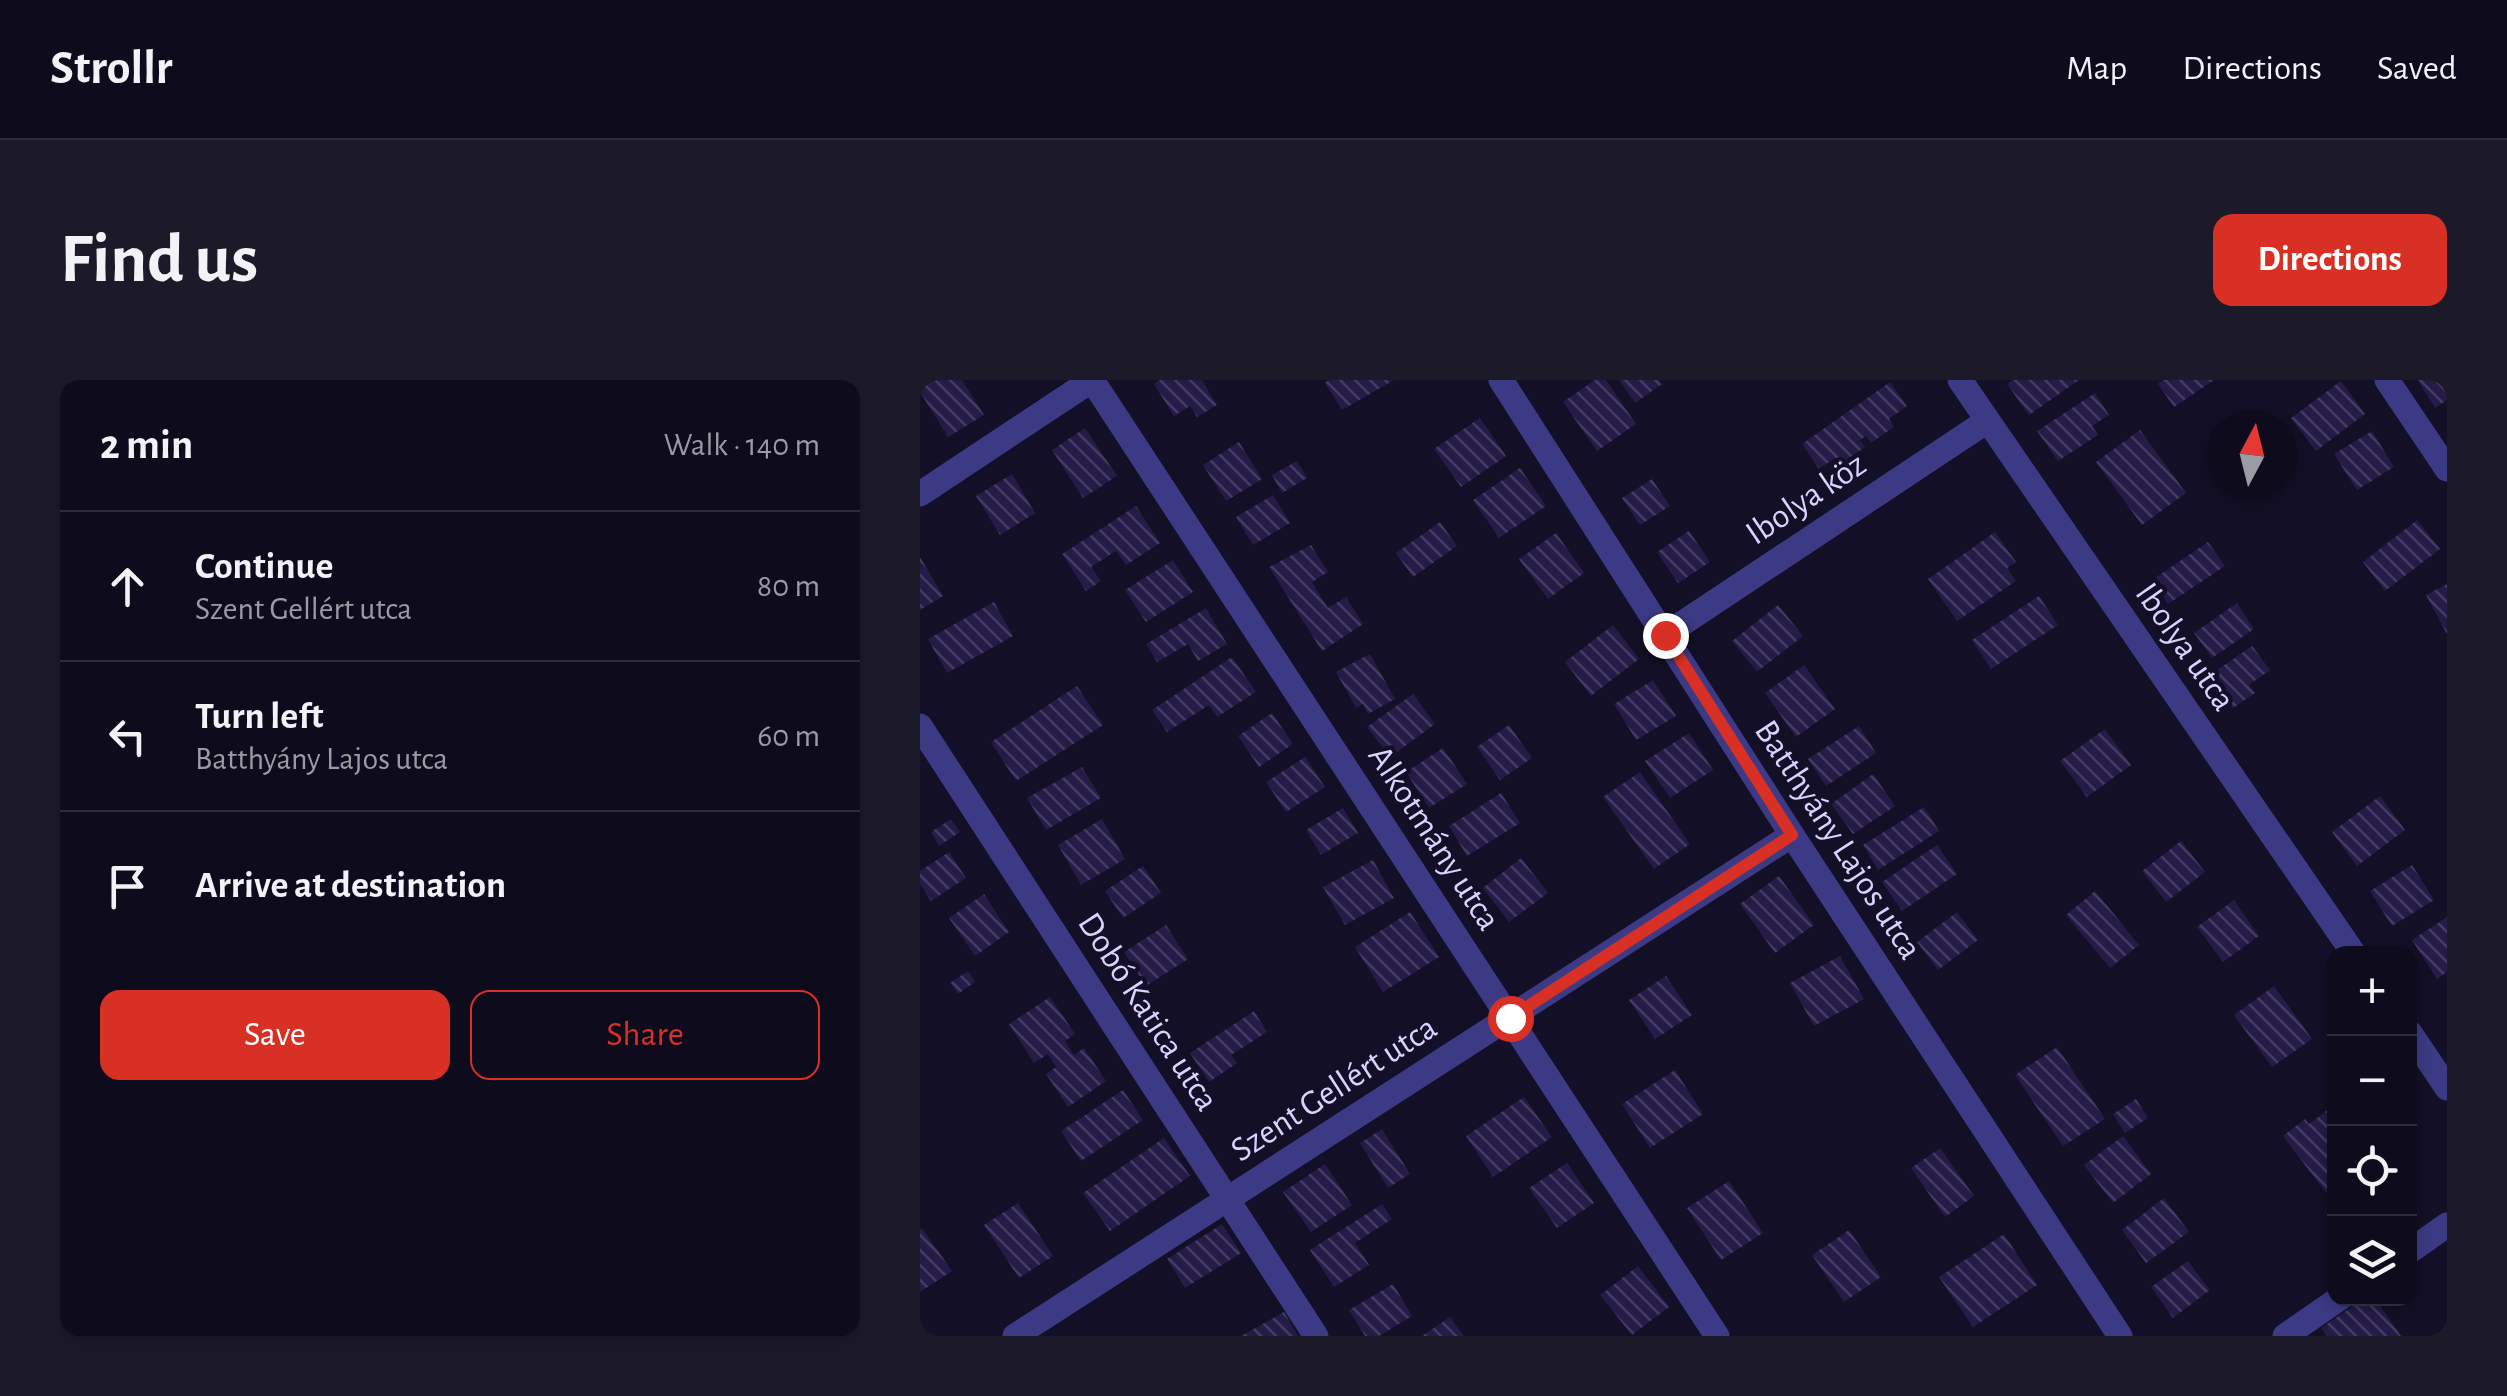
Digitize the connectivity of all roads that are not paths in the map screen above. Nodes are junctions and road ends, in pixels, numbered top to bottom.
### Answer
1 (1092, 380) edge
2 (1501, 380) edge
3 (1960, 380) edge
4 (2387, 380) edge
5 (1987, 422) junction
6 (2447, 469) edge
7 (920, 494) edge
8 (1665, 635) junction
9 (920, 726) edge
10 (1792, 835) junction
11 (2348, 946) edge
12 (1510, 1018) junction
13 (2411, 1036) edge
14 (2447, 1088) edge
15 (1228, 1199) junction
16 (2447, 1226) edge
17 (2417, 1246) edge
18 (2328, 1306) edge
19 (1015, 1336) edge
20 (1316, 1336) edge
21 (1717, 1336) edge
22 (2120, 1336) edge
23 (2285, 1336) edge

1 - 7 street
1 - 12 street, Alkotmány utca
2 - 8 street, Batthyány Lajos utca
3 - 5 street, Ibolya utca
4 - 6 street
5 - 8 street, Ibolya köz
5 - 11 street, Ibolya utca
8 - 10 street, Batthyány Lajos utca
9 - 15 street, Dobó Katica utca
10 - 12 street, Szent Gellért utca
10 - 22 street, Batthyány Lajos utca
12 - 15 street, Szent Gellért utca
12 - 21 street, Alkotmány utca
13 - 14 street
15 - 19 street, Szent Gellért utca
15 - 20 street, Dobó Katica utca
16 - 17 street
18 - 23 street

